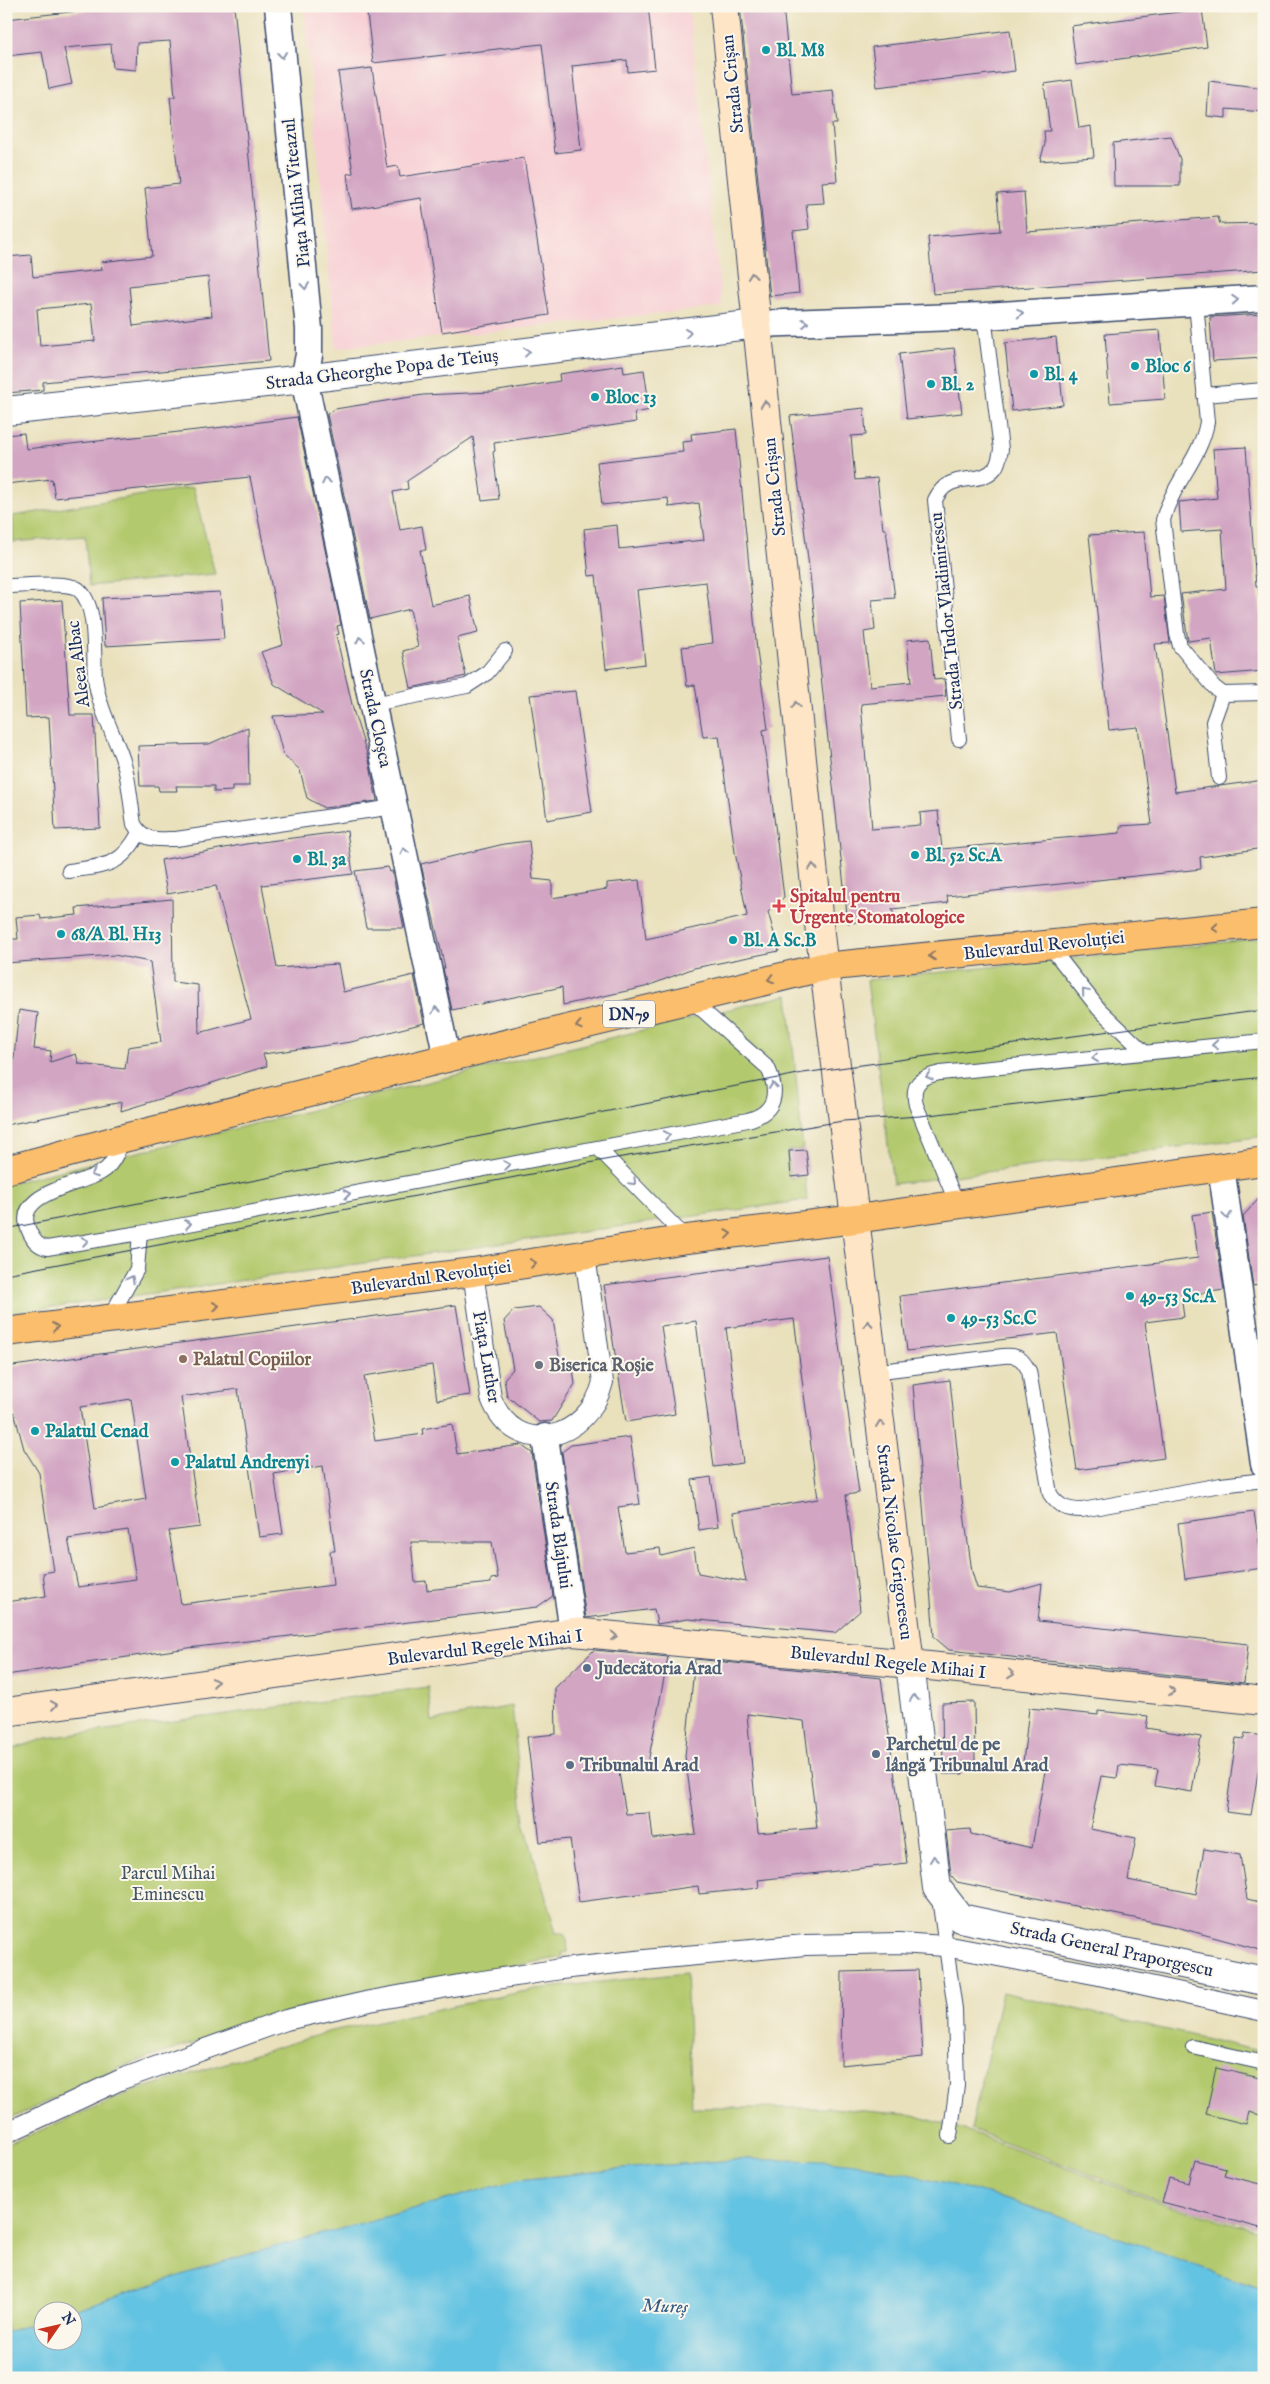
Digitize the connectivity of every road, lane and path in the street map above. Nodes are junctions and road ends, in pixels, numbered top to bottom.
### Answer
1 (278, 6) edge
2 (723, 7) edge
3 (1264, 298) edge
4 (1196, 303) junction
5 (984, 316) junction
6 (757, 324) junction
7 (304, 379) junction
8 (1264, 390) edge
9 (1204, 394) junction
10 (6, 411) edge
11 (6, 586) edge
12 (505, 651) dead end
13 (1264, 693) edge
14 (1223, 694) junction
15 (373, 704) junction
16 (959, 739) dead end
17 (1219, 778) dead end
18 (394, 807) junction
19 (139, 834) junction
20 (69, 871) dead end
21 (1264, 923) edge
22 (1048, 944) junction
23 (824, 968) junction
24 (690, 1000) junction
25 (1264, 1041) edge
26 (1144, 1052) junction
27 (447, 1058) junction
28 (124, 1138) junction
29 (598, 1148) junction
30 (1264, 1161) edge
31 (1221, 1167) junction
32 (6, 1170) edge
33 (957, 1204) junction
34 (856, 1219) junction
35 (140, 1232) junction
36 (688, 1239) junction
37 (585, 1256) junction
38 (473, 1272) junction
39 (108, 1320) junction
40 (6, 1332) edge
41 (873, 1372) junction
42 (1260, 1422) edge
43 (545, 1437) junction
44 (1264, 1464) edge
45 (1264, 1480) edge
46 (573, 1632) junction
47 (910, 1664) junction
48 (1264, 1701) edge
49 (6, 1712) edge
50 (937, 1888) junction
51 (945, 1946) junction
52 (1264, 1982) edge
53 (1264, 2011) edge
54 (1193, 2047) dead end
55 (1264, 2063) edge
56 (6, 2134) edge
57 (950, 2136) dead end

1 -> 7 street, Piața Mihai Viteazul
6 -> 2 main road, Strada Crișan
4 -> 3 street
5 -> 4 street
4 - 9 lane
6 -> 5 street
5 - 16 lane, Strada Tudor Vladimirescu
7 -> 6 street, Strada Gheorghe Popa de Teiuș
23 -> 6 main road, Strada Crișan
7 - 10 street, Strada Gheorghe Popa de Teiuș
15 -> 7 street, Strada Cloșca
8 - 9 lane
9 - 14 lane
11 - 19 lane, Aleea Albac
12 - 15 lane
13 - 14 lane
14 - 17 lane
15 - 18 street, Strada Cloșca
18 - 19 lane
27 -> 18 street, Strada Cloșca
19 - 20 lane
21 -> 22 main road, Bulevardul Revoluției / DN79
22 -> 23 main road, Bulevardul Revoluției / DN79
26 -> 22 lane
23 -> 24 main road, Bulevardul Revoluției / DN79
23 - 34 main road
24 -> 27 main road, Bulevardul Revoluției / DN79
29 -> 24 lane
25 -> 26 lane
26 -> 33 lane
27 - 28 main road, Bulevardul Revoluției / DN79
28 - 32 main road, Bulevardul Revoluției / DN79
28 -> 35 lane
35 -> 29 lane
29 -> 36 lane
30 - 31 main road, Bulevardul Revoluției
31 - 33 main road, Bulevardul Revoluției
31 -> 42 street
33 - 34 main road, Bulevardul Revoluției
36 -> 34 main road, Bulevardul Revoluției
41 -> 34 main road, Strada Nicolae Grigorescu
39 -> 35 lane
36 - 37 main road, Bulevardul Revoluției
38 -> 37 main road, Bulevardul Revoluției
37 - 43 street
39 -> 38 main road, Bulevardul Revoluției
38 - 43 street, Piața Luther
40 -> 39 main road, Bulevardul Revoluției
41 - 45 lane
47 -> 41 main road, Strada Nicolae Grigorescu
42 - 44 street
43 - 46 street, Strada Blajului
46 -> 47 main road, Bulevardul Regele Mihai I
49 -> 46 main road, Bulevardul Regele Mihai I
47 -> 48 main road, Bulevardul Regele Mihai I
50 -> 47 street, Strada Nicolae Grigorescu
50 - 51 lane
50 - 52 street, Strada General Praporgescu
51 - 53 street
51 - 56 street
51 - 57 lane
54 - 55 lane

